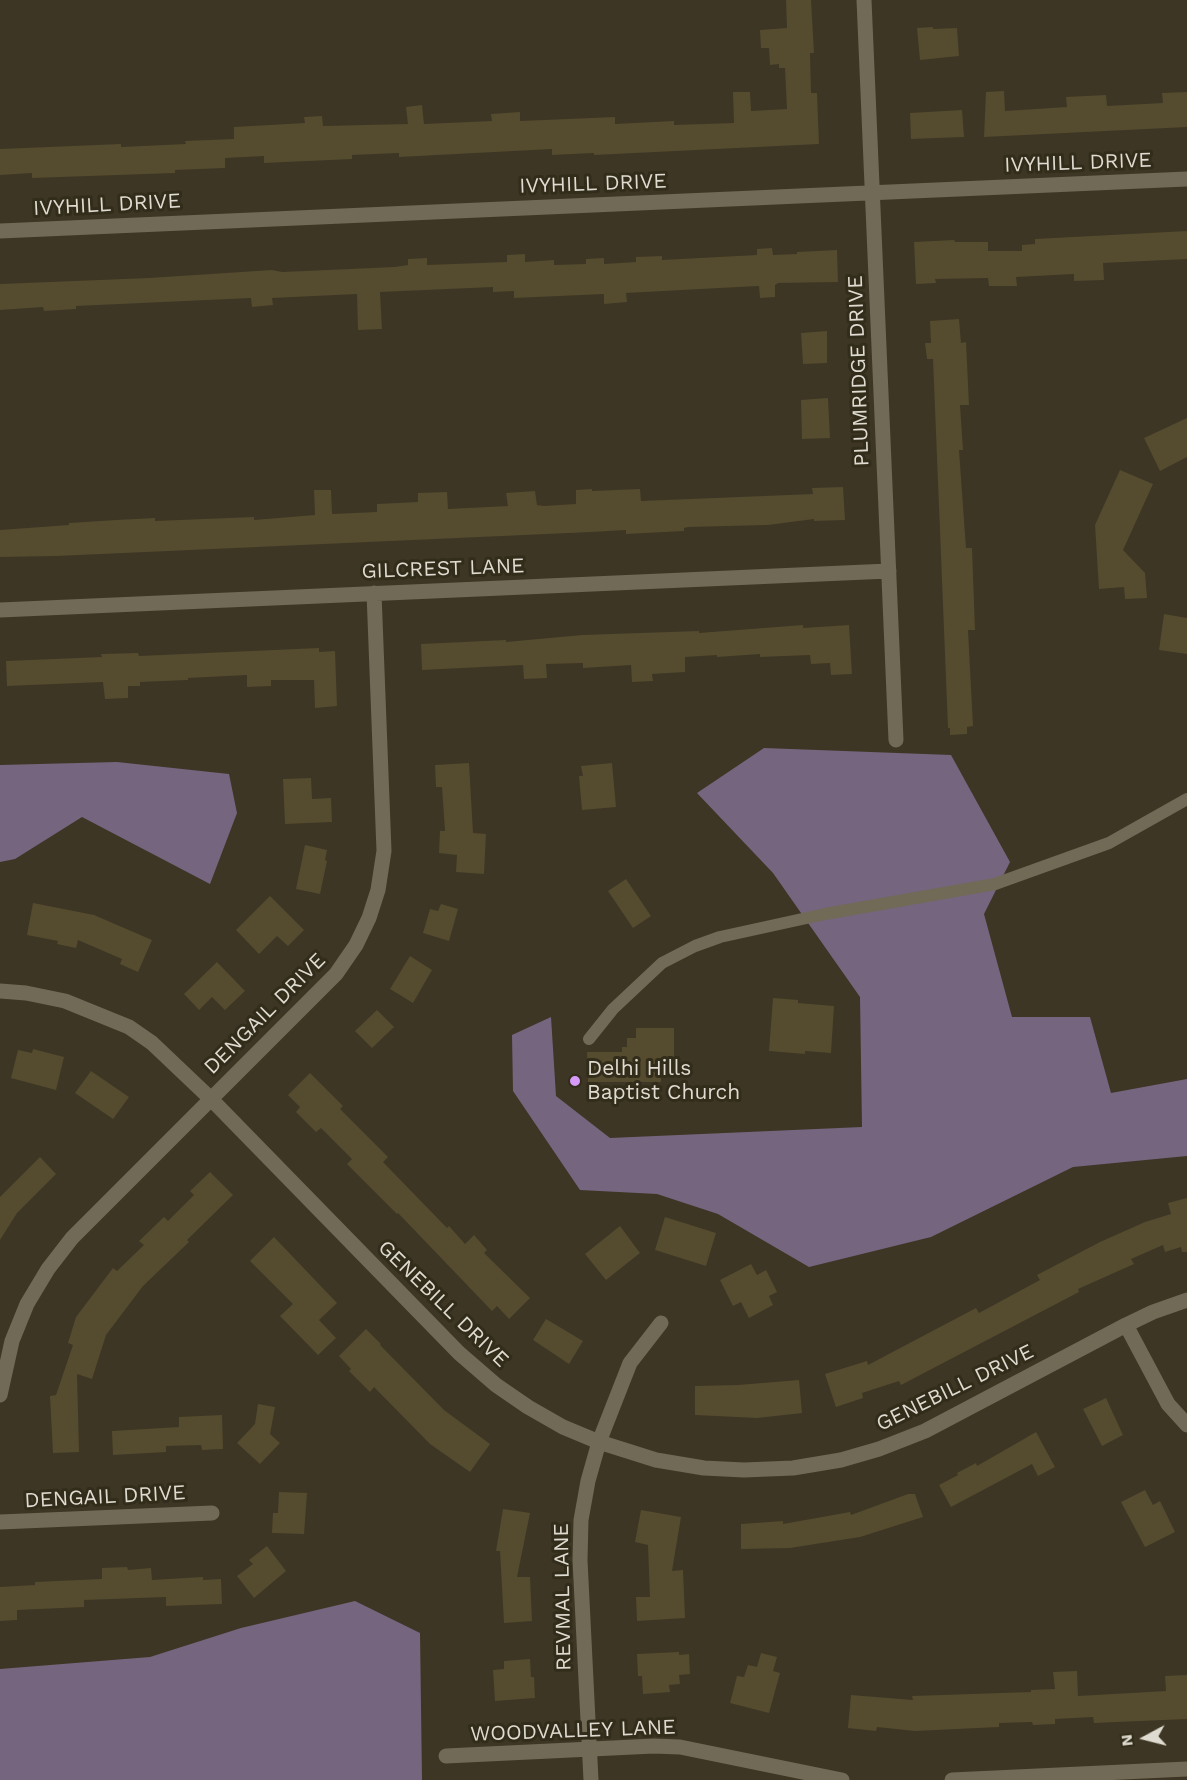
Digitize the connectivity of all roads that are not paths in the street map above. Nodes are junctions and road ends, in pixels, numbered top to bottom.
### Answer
1 (864, 0) edge
2 (1187, 179) edge
3 (872, 193) junction
4 (0, 231) edge
5 (889, 571) junction
6 (374, 593) junction
7 (0, 610) edge
8 (896, 740) dead end
9 (1187, 799) edge
10 (0, 991) edge
11 (590, 1039) dead end
12 (211, 1099) junction
13 (1187, 1300) edge
14 (661, 1323) dead end
15 (1126, 1325) junction
16 (0, 1395) edge
17 (1187, 1425) edge
18 (599, 1442) junction
19 (212, 1513) dead end
20 (0, 1522) edge
21 (590, 1749) junction
22 (446, 1756) dead end
23 (1187, 1769) edge
24 (591, 1780) edge
25 (842, 1780) edge
26 (952, 1780) edge

1 - 3 street, PLUMRIDGE DRIVE
2 - 3 street, IVYHILL DRIVE
3 - 4 street, IVYHILL DRIVE
3 - 5 street, PLUMRIDGE DRIVE
5 - 6 street, GILCREST LANE
5 - 8 street, PLUMRIDGE DRIVE
6 - 7 street, GILCREST LANE
6 - 12 street, DENGAIL DRIVE
9 - 11 lane
10 - 12 street, GENEBILL DRIVE
12 - 16 street, DENGAIL DRIVE
12 - 18 street, GENEBILL DRIVE
13 - 15 street, GENEBILL DRIVE
14 - 18 street, REVMAL LANE
15 - 17 street
15 - 18 street, GENEBILL DRIVE
18 - 21 street, REVMAL LANE
19 - 20 street, DENGAIL DRIVE
21 - 22 street, WOODVALLEY LANE
21 - 24 street, REVMAL LANE
21 - 25 street, WOODVALLEY LANE
23 - 26 street

